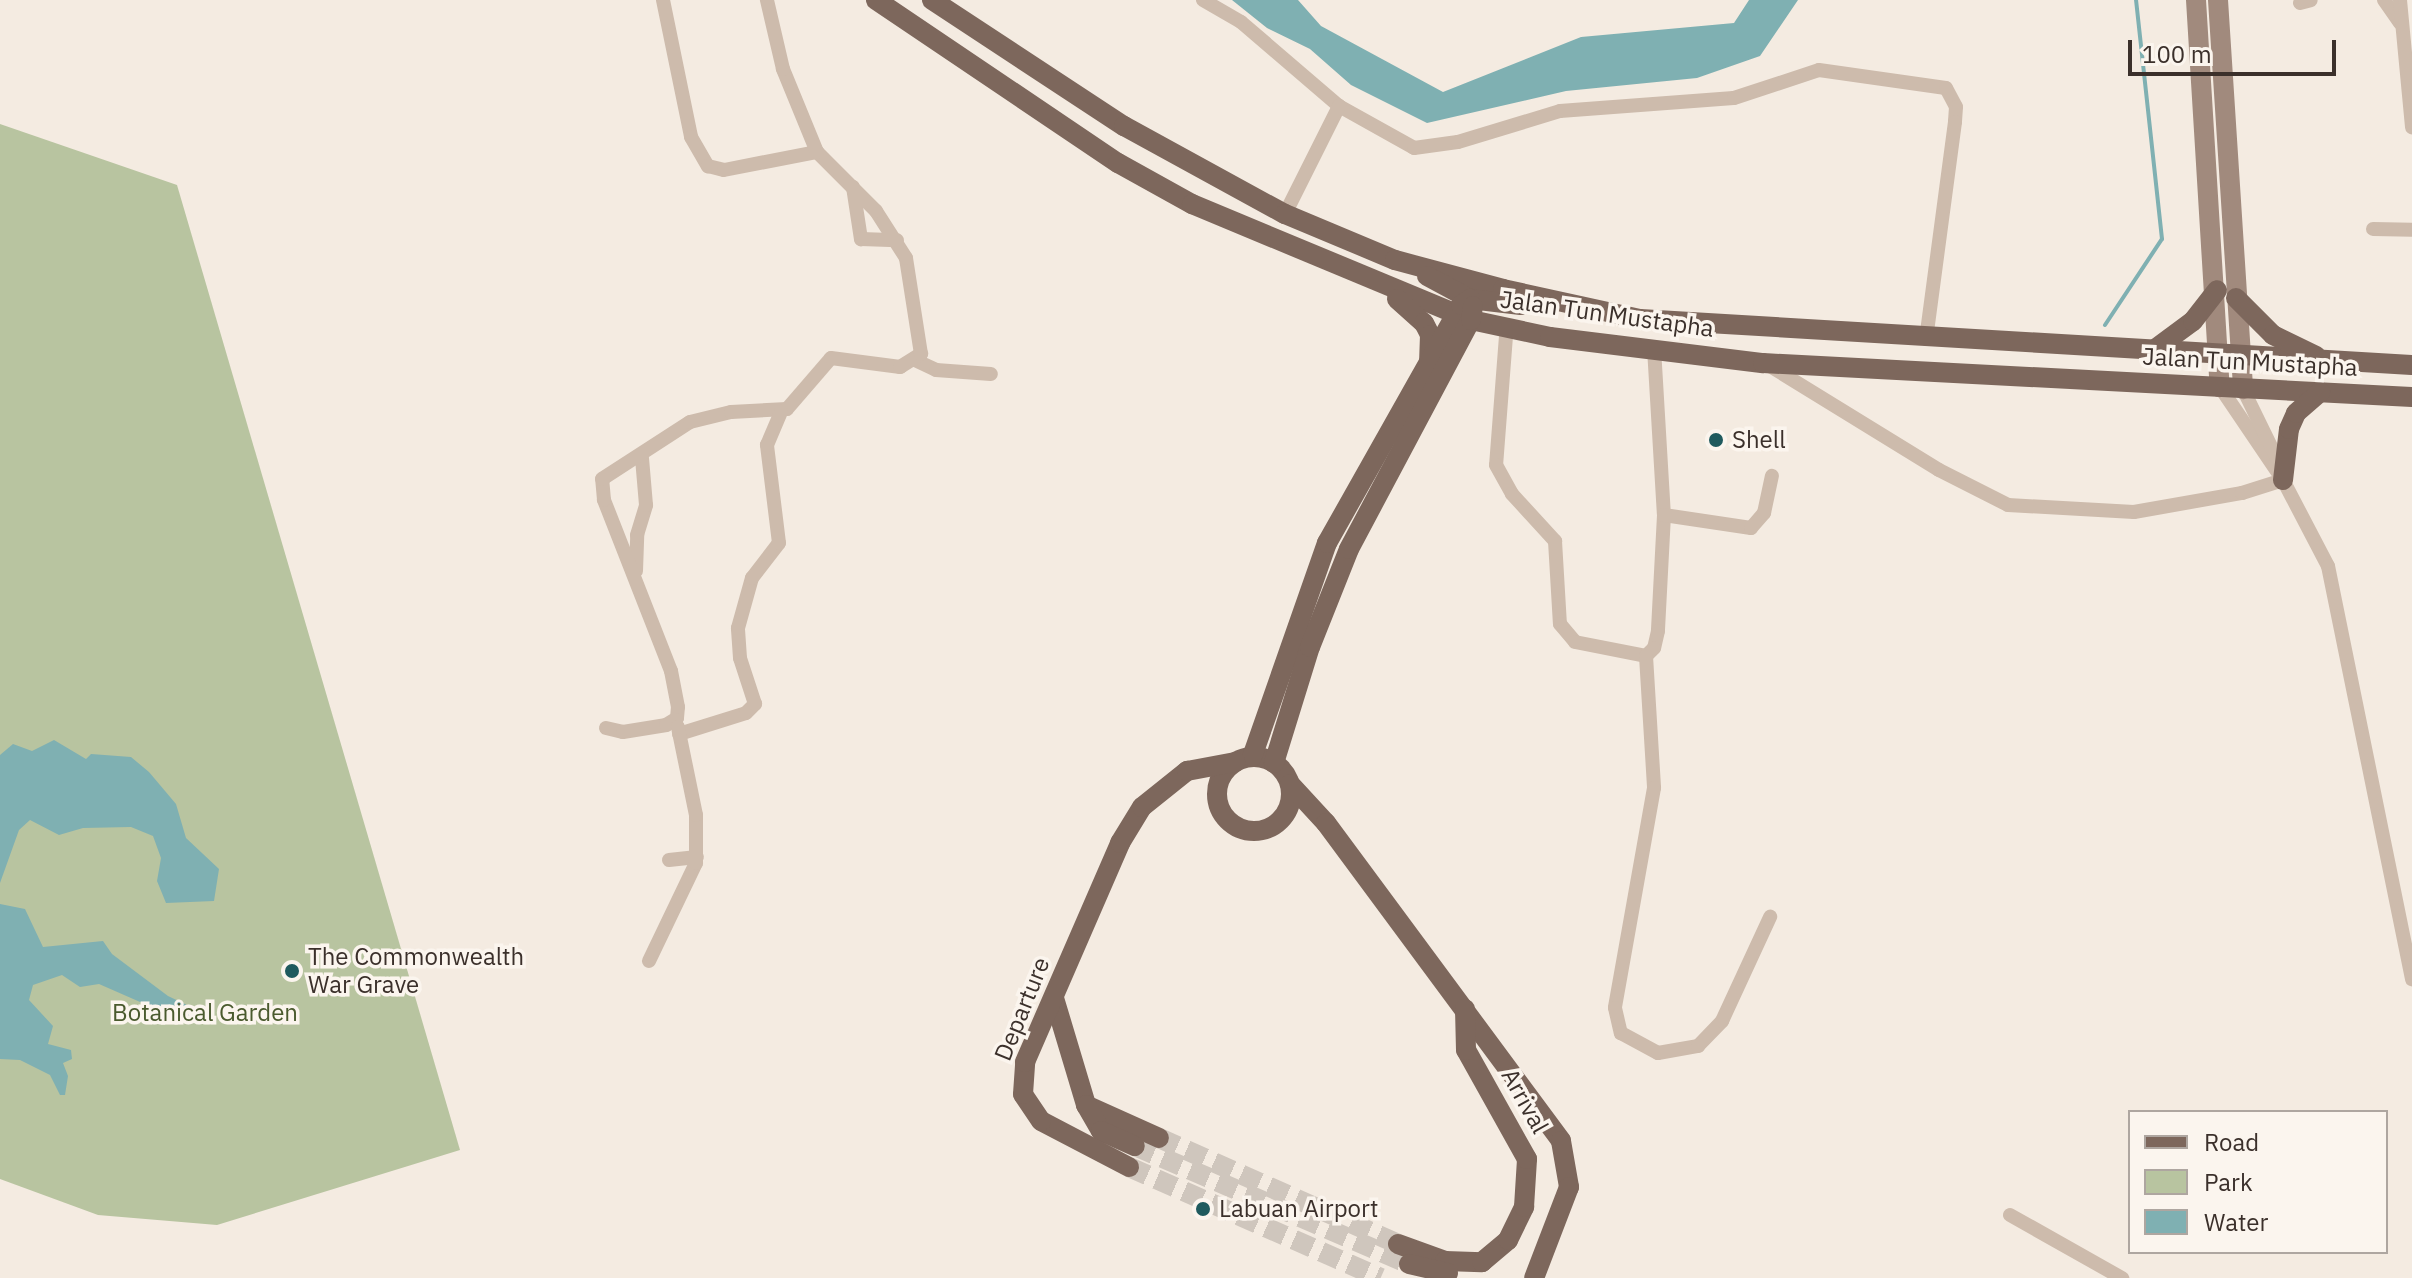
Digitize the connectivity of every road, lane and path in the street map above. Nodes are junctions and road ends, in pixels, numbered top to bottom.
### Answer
1 (663, 0) edge
2 (767, 0) edge
3 (876, 0) edge
4 (932, 0) edge
5 (1203, 0) edge
6 (2196, 0) edge
7 (2218, 0) edge
8 (2384, 0) edge
9 (2400, 0) edge
10 (2400, 24) junction
11 (1339, 106) junction
12 (2412, 127) edge
13 (817, 152) junction
14 (853, 186) junction
15 (1285, 214) junction
16 (2373, 229) dead end
17 (2412, 230) edge
18 (897, 240) junction
19 (1322, 260) junction
20 (1395, 260) junction
21 (2227, 294) junction
22 (1470, 299) junction
23 (1463, 317) junction
24 (1640, 319) junction
25 (1506, 336) junction
26 (1550, 337) junction
27 (1926, 339) junction
28 (1654, 348) junction
29 (2144, 352) junction
30 (2218, 355) junction
31 (2241, 356) junction
32 (917, 361) junction
33 (2329, 362) junction
34 (1763, 363) junction
35 (2412, 365) edge
36 (1435, 368) junction
37 (991, 374) dead end
38 (2220, 387) junction
39 (2243, 389) junction
40 (2320, 392) junction
41 (2412, 397) edge
42 (781, 412) junction
43 (642, 458) junction
44 (1772, 476) dead end
45 (2283, 480) junction
46 (1664, 515) junction
47 (635, 579) junction
48 (1646, 656) junction
49 (677, 718) junction
50 (606, 728) dead end
51 (679, 734) junction
52 (1243, 760) junction
53 (1274, 763) junction
54 (1290, 784) junction
55 (697, 857) junction
56 (669, 860) dead end
57 (1770, 917) dead end
58 (2408, 943) edge
59 (649, 961) dead end
60 (2412, 980) edge
61 (1054, 998) junction
62 (1465, 1009) junction
63 (1086, 1105) junction
64 (1159, 1138) tunnel mouth
65 (1135, 1146) tunnel mouth
66 (1129, 1167) tunnel mouth
67 (2010, 1215) dead end
68 (1398, 1244) tunnel mouth
69 (1482, 1262) junction
70 (1409, 1264) tunnel mouth
71 (1534, 1278) edge
72 (2122, 1278) edge

1 - 13 street
2 - 13 street
3 - 19 main road, Jalan Tun Mustapha
4 - 15 main road
5 - 11 street
6 - 21 main road
7 - 21 main road
8 - 10 street
9 - 10 street
10 - 12 street
11 - 15 street
11 - 27 street
13 - 14 street
14 - 18 street
14 - 18 street
15 - 20 main road
16 - 17 street
18 - 32 street
19 - 23 main road, Jalan Tun Mustapha
19 - 36 main road
20 - 22 main road
20 - 24 main road
21 - 29 main road
21 - 30 main road
21 - 31 main road
21 - 33 main road
22 - 23 main road
22 - 24 main road
23 - 26 main road, Jalan Tun Mustapha
23 - 36 main road
24 - 27 main road
25 - 26 main road
25 - 36 main road
25 - 48 street
26 - 28 main road, Jalan Tun Mustapha
27 - 29 main road
28 - 34 main road, Jalan Tun Mustapha
28 - 46 street
29 - 30 main road
30 - 31 main road
30 - 38 main road
31 - 33 main road
31 - 39 main road
32 - 37 street
32 - 42 street
33 - 35 main road
34 - 38 main road, Jalan Tun Mustapha
34 - 45 street
36 - 52 main road
36 - 53 main road
38 - 39 main road, Jalan Tun Mustapha
38 - 45 street
39 - 40 main road, Jalan Tun Mustapha
39 - 45 street
40 - 41 main road, Jalan Tun Mustapha
40 - 45 main road
42 - 43 street
42 - 51 street
43 - 47 street
43 - 47 street
44 - 46 street
45 - 58 street
46 - 48 street
47 - 49 street
48 - 57 street
49 - 50 street
49 - 51 street
51 - 55 street
52 - 53 main road
52 - 54 main road
52 - 61 main road, Departure
53 - 54 main road
54 - 62 main road
55 - 56 street
55 - 59 street
58 - 60 street
61 - 63 main road
61 - 66 main road, Departure
62 - 69 main road, Arrival
62 - 71 main road
63 - 64 main road
63 - 65 main road
67 - 72 street
68 - 69 main road
69 - 70 main road

